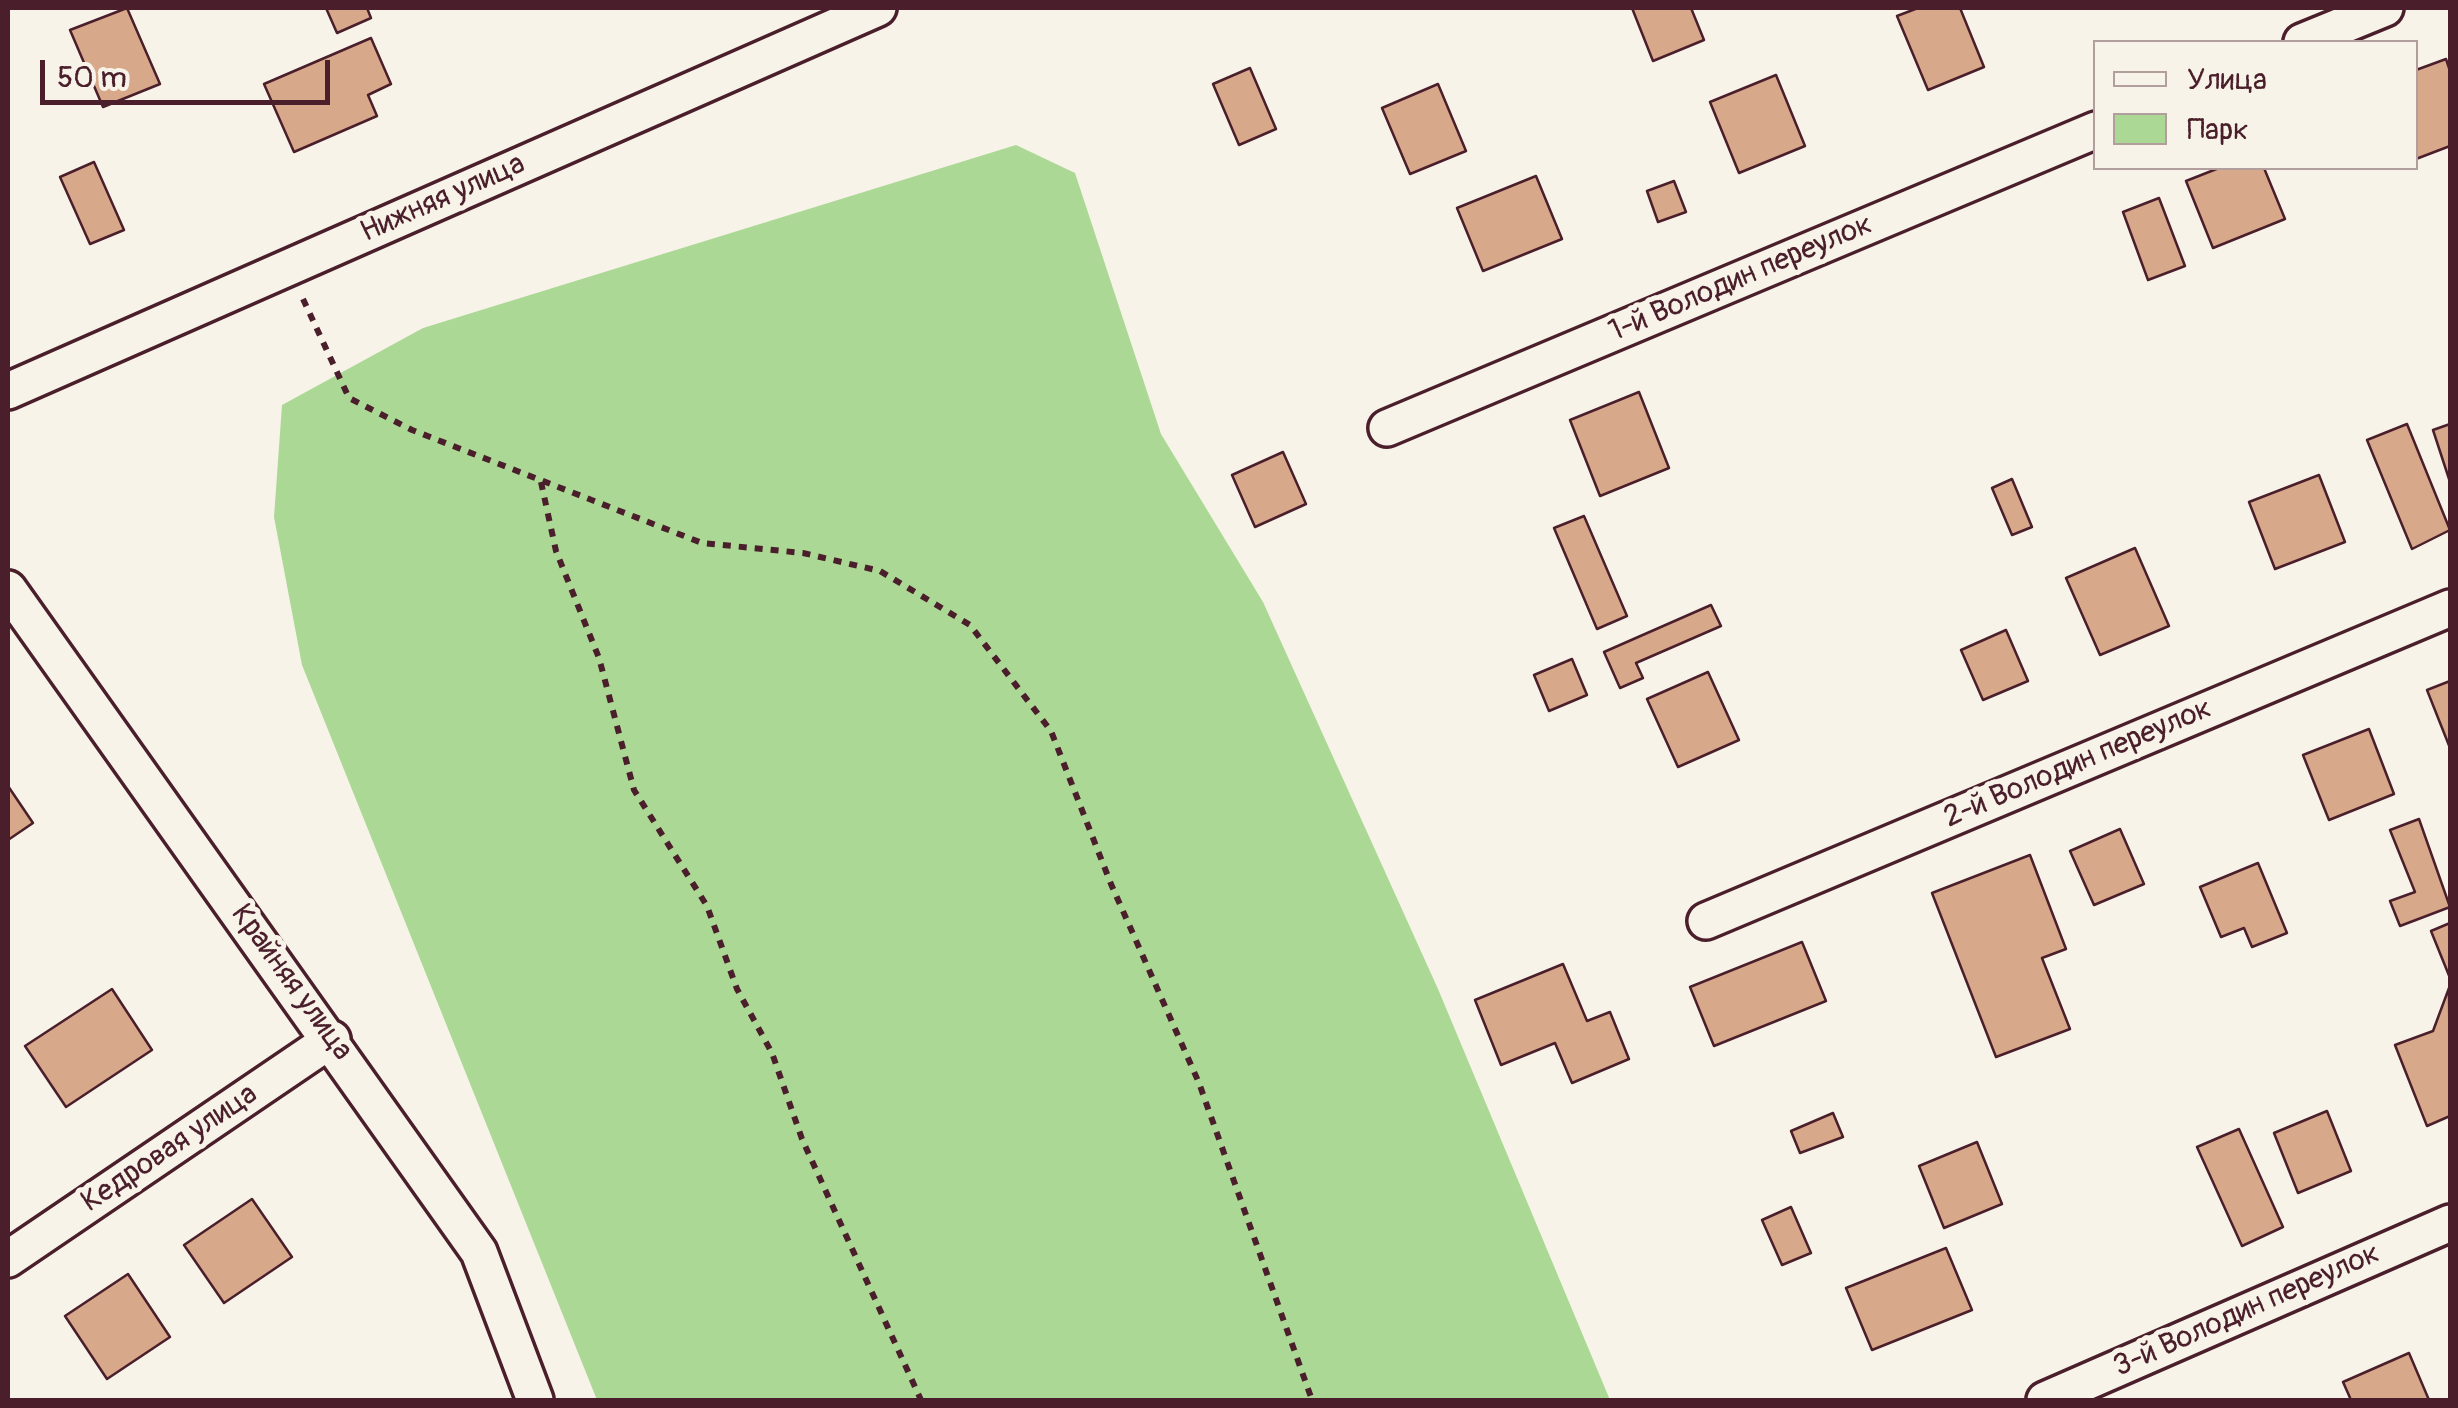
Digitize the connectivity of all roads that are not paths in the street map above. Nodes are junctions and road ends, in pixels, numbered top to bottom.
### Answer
1 (878, 8) edge
2 (2385, 8) edge
3 (2307, 40) edge
4 (2093, 131) edge
5 (8, 391) edge
6 (1387, 428) dead end
7 (8, 589) edge
8 (2450, 608) edge
9 (19, 627) edge
10 (1706, 921) dead end
11 (332, 1040) junction
12 (2450, 1223) edge
13 (8, 1259) edge
14 (535, 1400) edge
15 (2045, 1400) edge

1 - 5 street, Нижняя улица
2 - 3 street
4 - 6 street, 1-й Володин переулок
7 - 9 street, Крайняя улица
8 - 10 street, 2-й Володин переулок
9 - 11 street, Крайняя улица
11 - 13 street, Кедровая улица
11 - 14 street, Крайняя улица
12 - 15 street, 3-й Володин переулок

